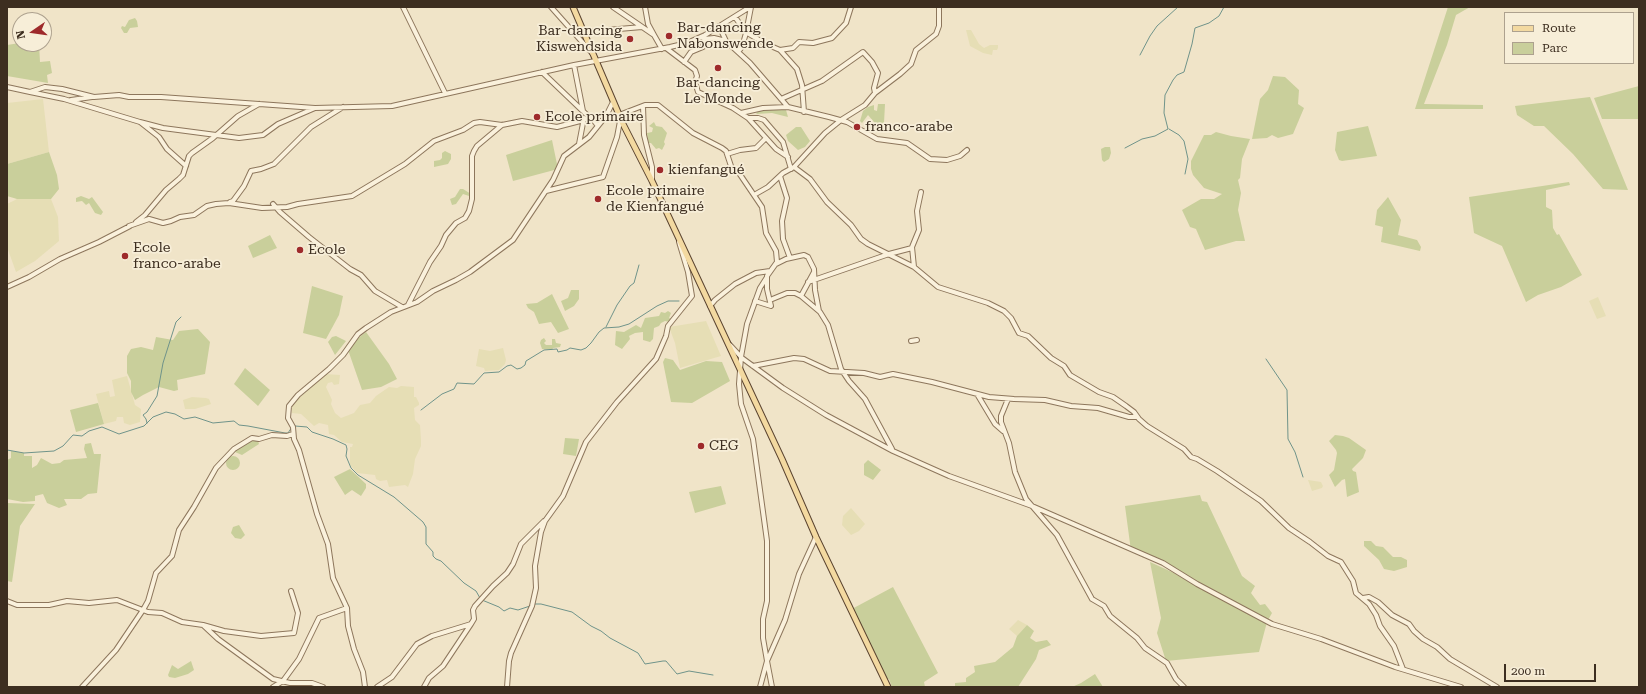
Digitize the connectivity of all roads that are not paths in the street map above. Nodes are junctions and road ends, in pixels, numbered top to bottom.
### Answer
1 (403, 7) edge
2 (551, 7) edge
3 (573, 7) edge
4 (613, 7) edge
5 (645, 7) edge
6 (751, 7) edge
7 (850, 7) edge
8 (938, 7) edge
9 (735, 17) junction
10 (719, 26) junction
11 (642, 27) junction
12 (747, 31) junction
13 (584, 32) junction
14 (654, 35) junction
15 (704, 37) junction
16 (726, 41) junction
17 (664, 49) junction
18 (780, 50) junction
19 (738, 52) junction
20 (593, 54) junction
21 (596, 60) junction
22 (684, 62) junction
23 (574, 65) junction
24 (542, 72) junction
25 (7, 87) edge
26 (802, 90) junction
27 (30, 92) junction
28 (875, 92) junction
29 (445, 94) junction
30 (94, 97) junction
31 (781, 99) junction
32 (67, 100) junction
33 (613, 102) junction
34 (260, 104) junction
35 (643, 106) junction
36 (344, 107) junction
37 (788, 107) junction
38 (315, 108) junction
39 (583, 111) junction
40 (804, 112) junction
41 (741, 113) junction
42 (619, 114) junction
43 (607, 115) junction
44 (591, 117) junction
45 (748, 118) junction
46 (584, 120) junction
47 (841, 120) junction
48 (140, 122) junction
49 (621, 122) junction
50 (502, 125) junction
51 (598, 126) junction
52 (217, 135) junction
53 (766, 138) junction
54 (579, 144) junction
55 (967, 150) dead end
56 (727, 154) junction
57 (788, 157) junction
58 (186, 166) junction
59 (792, 168) junction
60 (780, 176) junction
61 (652, 181) junction
62 (546, 191) junction
63 (921, 192) dead end
64 (754, 195) junction
65 (229, 203) junction
66 (275, 206) junction
67 (129, 226) junction
68 (678, 238) junction
69 (912, 248) junction
70 (889, 254) junction
71 (790, 258) junction
72 (776, 264) junction
73 (914, 267) junction
74 (770, 271) junction
75 (814, 273) junction
76 (767, 276) junction
77 (821, 278) junction
78 (814, 280) junction
79 (808, 282) junction
80 (7, 287) edge
81 (801, 296) junction
82 (770, 300) junction
83 (754, 301) junction
84 (407, 305) junction
85 (710, 306) junction
86 (402, 307) junction
87 (820, 312) junction
88 (724, 336) junction
89 (917, 340) dead end
90 (911, 341) dead end
91 (741, 357) junction
92 (753, 366) junction
93 (740, 371) junction
94 (842, 372) junction
95 (977, 394) junction
96 (1008, 399) junction
97 (1136, 417) junction
98 (1004, 432) junction
99 (293, 434) junction
100 (893, 451) junction
101 (1032, 506) junction
102 (544, 521) junction
103 (816, 537) junction
104 (291, 590) dead end
105 (1363, 598) junction
106 (7, 601) edge
107 (347, 608) junction
108 (143, 610) junction
109 (472, 624) junction
110 (203, 625) junction
111 (767, 661) junction
112 (1403, 669) junction
113 (283, 682) junction
114 (82, 687) edge
115 (274, 687) edge
116 (323, 687) edge
117 (365, 687) edge
118 (377, 687) edge
119 (424, 687) edge
120 (507, 687) edge
121 (760, 687) edge
122 (772, 687) edge
123 (888, 687) edge
124 (1184, 687) edge
125 (1460, 687) edge
126 (1497, 687) edge

1 - 29 street
2 - 20 street
3 - 13 main road
4 - 11 street
5 - 14 street
6 - 9 street
6 - 12 street
7 - 18 street
8 - 28 street
9 - 10 street
9 - 12 street
10 - 15 street
10 - 16 street
11 - 13 street
11 - 14 street
12 - 18 street
12 - 19 street
13 - 20 main road
14 - 17 street
15 - 16 street
15 - 17 street
15 - 22 street
16 - 19 street
17 - 21 street
17 - 22 street
18 - 26 street
19 - 31 street
20 - 21 main road
21 - 23 street
21 - 33 main road
22 - 41 street
23 - 24 street
23 - 39 street
24 - 29 street
24 - 39 street
25 - 27 street
26 - 28 street
26 - 31 street
26 - 40 street
27 - 30 street
27 - 32 street
28 - 47 street
29 - 36 street
30 - 32 street
30 - 34 street
31 - 37 street
32 - 48 street
33 - 42 main road
33 - 43 street
34 - 38 street
34 - 52 street
35 - 42 street
35 - 56 street
35 - 61 street
36 - 38 street
36 - 65 street
37 - 40 street
37 - 41 street
38 - 52 street
39 - 44 street
39 - 46 street
40 - 47 street
41 - 45 street
42 - 49 main road
43 - 44 street
43 - 49 street
43 - 51 street
44 - 46 street
44 - 51 street
45 - 53 street
45 - 57 street
46 - 50 street
46 - 54 street
47 - 55 street
47 - 59 street
48 - 52 street
48 - 58 street
49 - 61 main road
49 - 62 street
50 - 66 street
50 - 84 street
51 - 54 street
52 - 58 street
53 - 56 street
53 - 57 street
54 - 62 street
56 - 64 street
57 - 59 street
58 - 67 street
59 - 60 street
59 - 70 street
60 - 64 street
60 - 71 street
61 - 68 main road
62 - 84 street
63 - 69 street
64 - 72 street
65 - 66 street
65 - 67 street
66 - 86 street
67 - 80 street
68 - 85 main road
68 - 102 street
69 - 70 street
69 - 73 street
70 - 73 street
70 - 77 street
71 - 72 street
71 - 75 street
72 - 74 street
73 - 97 street
74 - 76 street
74 - 85 street
75 - 77 street
75 - 78 street
75 - 79 street
76 - 82 street
76 - 83 street
77 - 78 street
78 - 79 street
78 - 87 street
79 - 81 street
81 - 82 street
81 - 87 street
82 - 83 street
83 - 91 street
84 - 86 street
85 - 88 main road
86 - 99 street
87 - 94 street
88 - 91 street
88 - 93 main road
89 - 90 street
91 - 92 street
91 - 93 street
92 - 94 street
92 - 100 street
93 - 103 main road
93 - 111 street
94 - 95 street
94 - 100 street
95 - 96 street
95 - 98 street
96 - 97 street
96 - 98 street
97 - 105 street
98 - 101 street
99 - 107 street
99 - 108 street
100 - 101 street
101 - 112 street
101 - 124 street
102 - 109 street
102 - 120 street
103 - 111 street
103 - 123 main road
104 - 110 street
105 - 112 street
105 - 126 street
106 - 108 street
107 - 113 street
107 - 117 street
108 - 110 street
108 - 114 street
109 - 118 street
109 - 119 street
110 - 113 street
111 - 121 street
111 - 122 street
112 - 125 street
113 - 115 street
113 - 116 street

